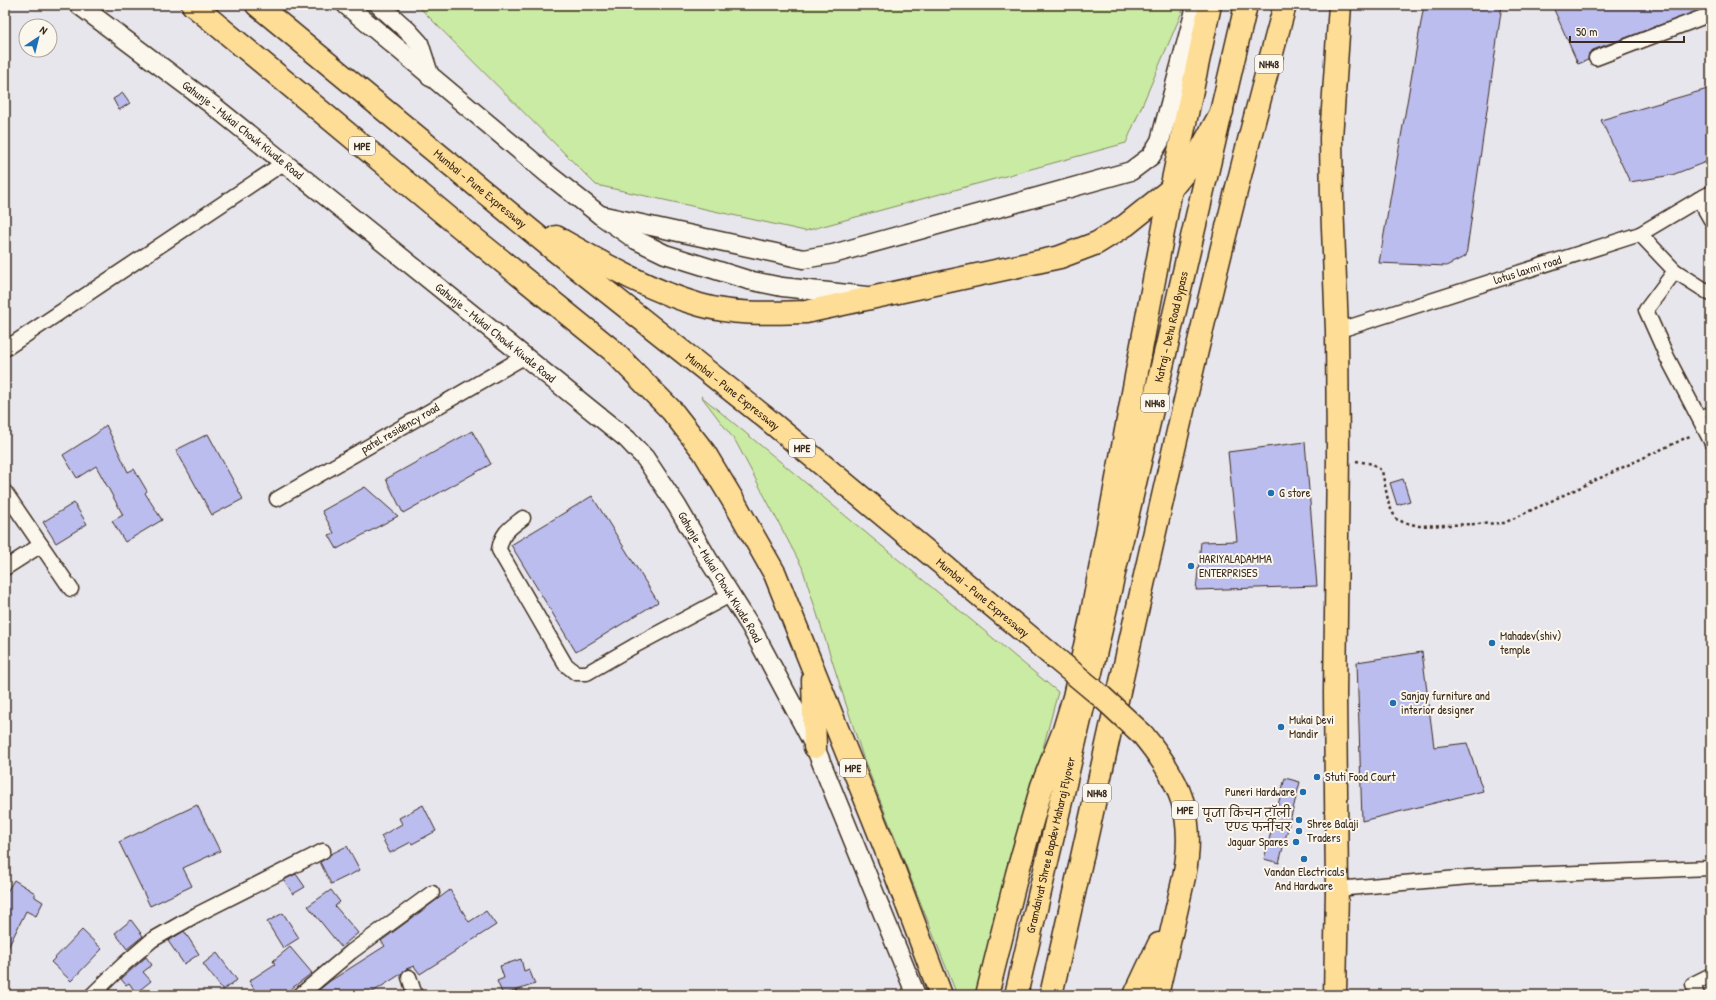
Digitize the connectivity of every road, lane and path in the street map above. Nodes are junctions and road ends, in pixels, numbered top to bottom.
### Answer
1 (79, 5) edge
2 (192, 5) edge
3 (257, 5) edge
4 (346, 5) edge
5 (379, 5) edge
6 (1198, 5) edge
7 (1210, 5) edge
8 (1246, 5) edge
9 (1285, 5) edge
10 (1340, 5) edge
11 (1711, 14) edge
12 (1596, 58) dead end
13 (430, 77) junction
14 (1222, 111) junction
15 (285, 162) junction
16 (1171, 189) junction
17 (1705, 196) edge
18 (508, 210) junction
19 (600, 215) junction
20 (1711, 220) edge
21 (1640, 234) junction
22 (1675, 271) junction
23 (1711, 294) edge
24 (876, 297) junction
25 (1337, 331) junction
26 (5, 349) edge
27 (524, 357) junction
28 (1711, 410) edge
29 (1697, 415) junction
30 (1708, 435) edge
31 (1338, 457) junction
32 (5, 492) edge
33 (277, 499) dead end
34 (523, 518) dead end
35 (41, 545) junction
36 (5, 568) edge
37 (71, 589) dead end
38 (730, 595) junction
39 (813, 665) junction
40 (1081, 694) junction
41 (815, 747) junction
42 (323, 851) dead end
43 (1711, 868) edge
44 (1337, 888) junction
45 (432, 893) dead end
46 (1180, 895) junction
47 (1711, 975) edge
48 (409, 977) dead end
49 (92, 995) edge
50 (300, 995) edge
51 (415, 995) edge
52 (916, 995) edge
53 (942, 995) edge
54 (987, 995) edge
55 (1016, 995) edge
56 (1051, 995) edge
57 (1135, 995) edge
58 (1157, 995) edge
59 (1335, 995) edge
60 (1697, 995) edge

1 - 15 street, Gahunje - Mukai Chowk Kiwale Road
2 - 39 main road, MPE
3 - 18 main road, Mumbai - Pune Expressway / MPE
4 - 13 street
5 - 13 street
6 - 19 street
7 - 16 main road
8 - 14 main road, Katraj - Dehu Road Bypass / NH48
9 - 56 main road, NH48
10 - 25 main road
11 - 12 street
13 - 19 street
14 - 16 main road
14 - 40 main road, Katraj - Dehu Road Bypass / NH48
15 - 26 street
15 - 27 street, Gahunje - Mukai Chowk Kiwale Road
16 - 24 main road
16 - 40 main road
17 - 20 street
17 - 21 street, lotus laxmi road
18 - 24 main road
18 - 46 main road, Mumbai - Pune Expressway / MPE, bridge
19 - 24 street
21 - 22 street
21 - 25 street, lotus laxmi road
22 - 23 street
22 - 29 street
25 - 31 main road
27 - 33 street, patel residency road
27 - 38 street, Gahunje - Mukai Chowk Kiwale Road
28 - 29 lane
29 - 30 street
30 - 31 path
31 - 44 main road
32 - 35 street
34 - 38 street
35 - 36 street
35 - 37 street
38 - 41 street, Gahunje - Mukai Chowk Kiwale Road
39 - 41 main road
39 - 53 main road, MPE
40 - 54 main road
40 - 55 main road, Gramdaivat Shree Bapdev Maharaj Flyover / NH48
41 - 52 street, Gahunje - Mukai Chowk Kiwale Road
42 - 49 street
43 - 44 street
44 - 59 main road
45 - 50 street
46 - 57 main road, MPE
46 - 58 main road
47 - 60 street
48 - 51 street

